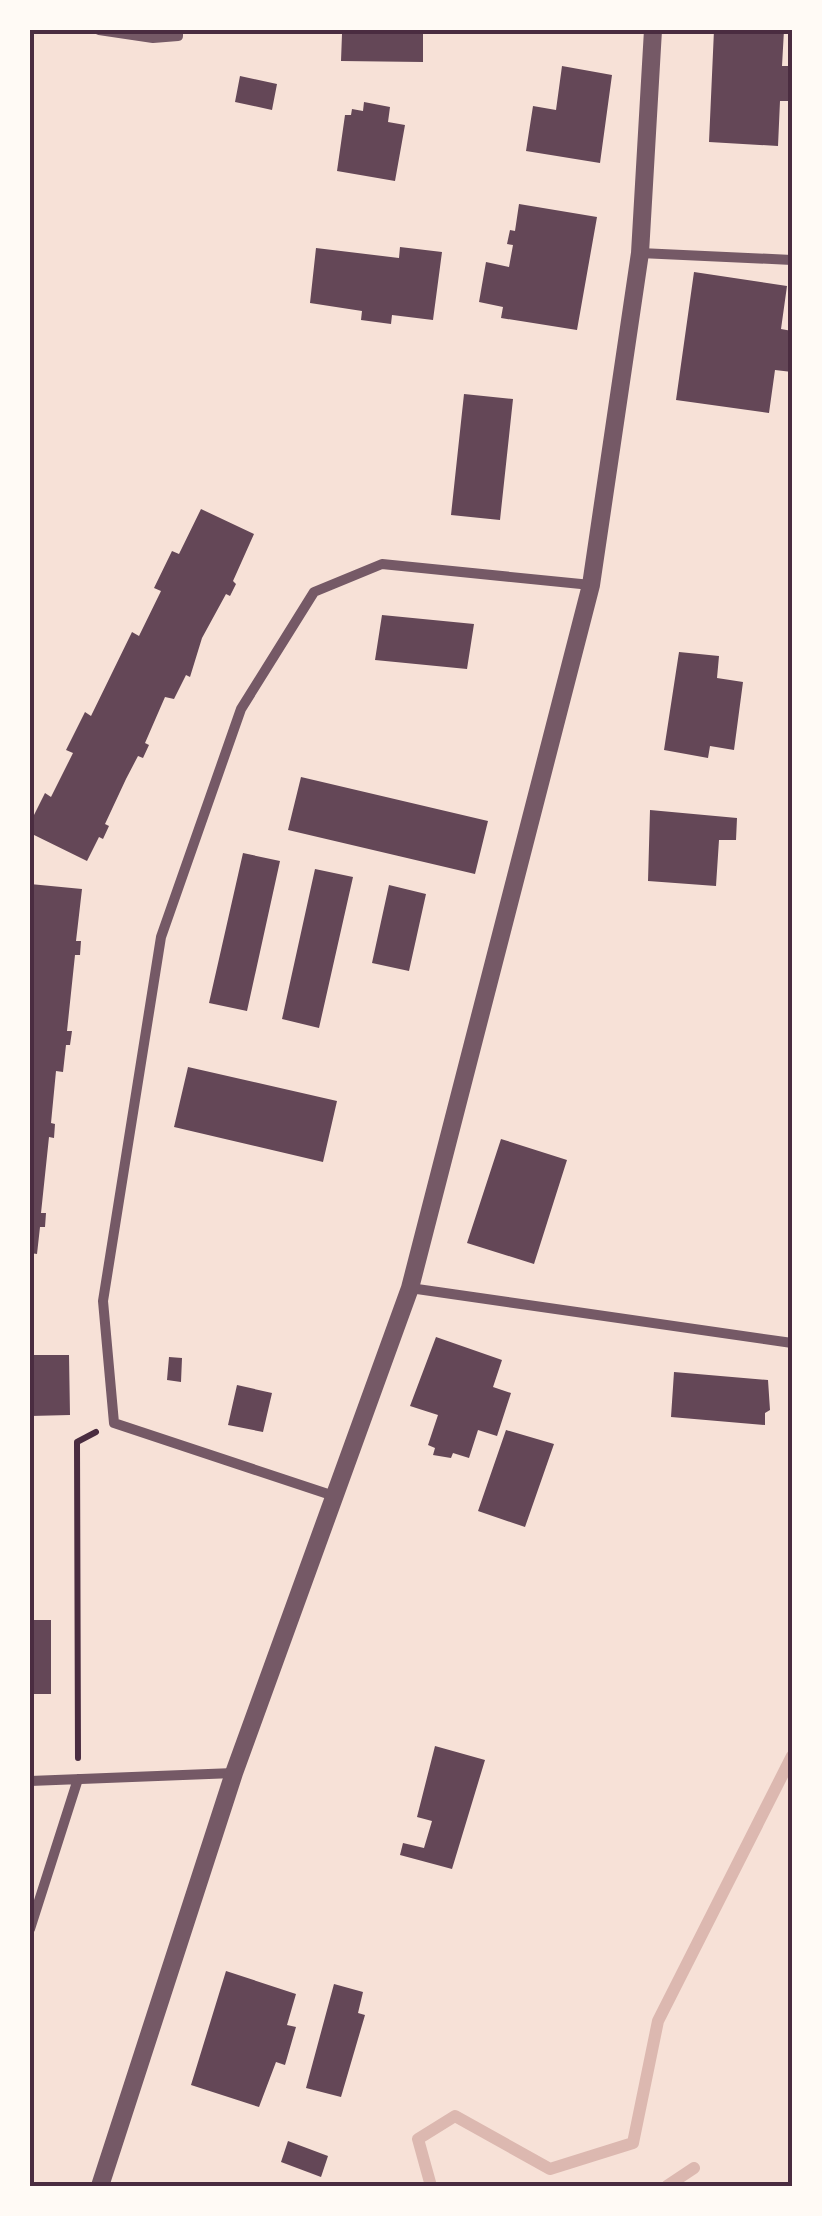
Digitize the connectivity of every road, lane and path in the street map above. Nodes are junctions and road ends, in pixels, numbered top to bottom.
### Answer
1 (98, 30) edge
2 (653, 30) edge
3 (178, 33) edge
4 (640, 254) junction
5 (792, 260) edge
6 (590, 585) junction
7 (410, 1288) junction
8 (792, 1343) edge
9 (114, 1423) junction
10 (334, 1496) junction
11 (234, 1774) junction
12 (78, 1780) junction
13 (30, 1781) edge
14 (30, 1929) edge
15 (100, 2186) edge

1 - 3 street
2 - 4 street
4 - 5 street
4 - 6 street
6 - 7 street
6 - 9 street
7 - 8 street
7 - 10 street
9 - 10 street
9 - 12 path
10 - 11 street
11 - 12 street
11 - 15 street
12 - 13 street
12 - 14 street

